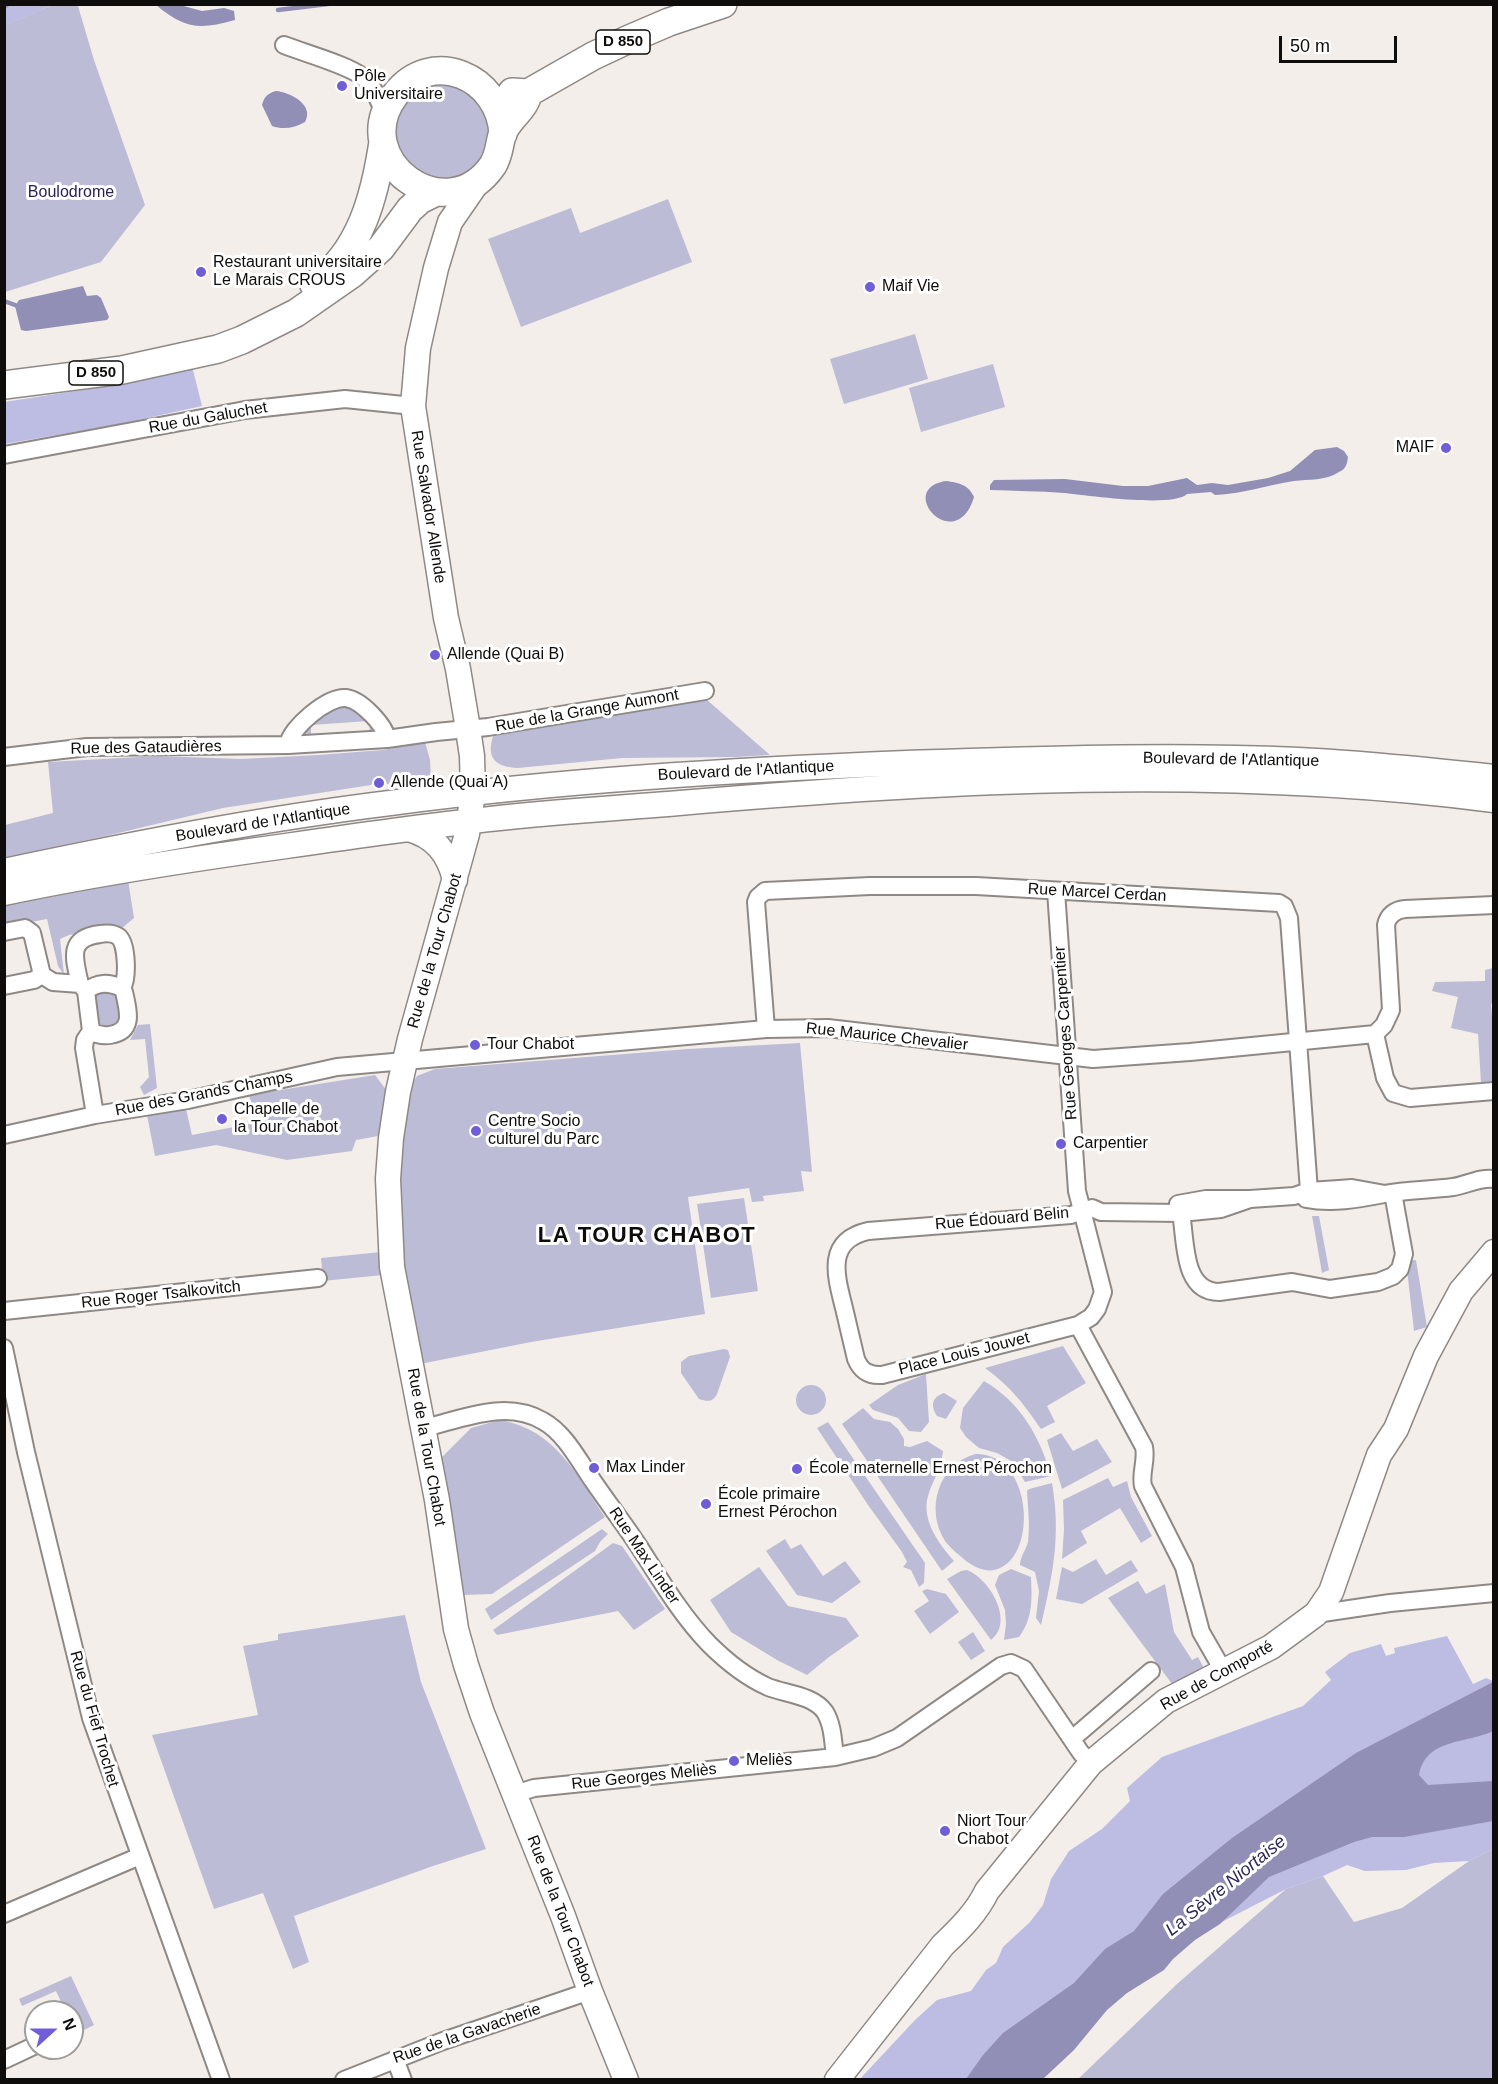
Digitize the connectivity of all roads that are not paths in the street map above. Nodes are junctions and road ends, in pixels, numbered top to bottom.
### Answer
1 (723, 4) edge
2 (284, 45) dead end
3 (487, 91) junction
4 (528, 93) junction
5 (385, 114) junction
6 (502, 134) junction
7 (383, 142) junction
8 (479, 180) junction
9 (441, 192) junction
10 (450, 222) junction
11 (187, 355) junction
12 (4, 385) edge
13 (413, 406) junction
14 (4, 455) edge
15 (705, 691) dead end
16 (468, 729) junction
17 (387, 739) junction
18 (288, 745) junction
19 (4, 757) edge
20 (1494, 777) edge
21 (473, 793) junction
22 (1494, 800) edge
23 (471, 821) junction
24 (408, 829) junction
25 (4, 871) edge
26 (455, 880) junction
27 (1056, 891) junction
28 (4, 893) edge
29 (1494, 904) edge
30 (4, 932) edge
31 (42, 975) junction
32 (4, 986) edge
33 (83, 988) junction
34 (122, 988) junction
35 (766, 1029) junction
36 (91, 1031) junction
37 (1375, 1034) junction
38 (1298, 1041) junction
39 (1068, 1056) junction
40 (405, 1062) junction
41 (1494, 1091) edge
42 (95, 1115) junction
43 (4, 1135) edge
44 (1494, 1179) edge
45 (1456, 1186) junction
46 (1494, 1191) edge
47 (1389, 1193) junction
48 (1301, 1194) junction
49 (1250, 1199) junction
50 (1083, 1210) junction
51 (1152, 1212) junction
52 (1181, 1213) junction
53 (1494, 1252) edge
54 (318, 1278) dead end
55 (4, 1311) edge
56 (1078, 1325) junction
57 (4, 1348) edge
58 (856, 1359) joint
59 (424, 1428) junction
60 (1494, 1593) edge
61 (1316, 1614) junction
62 (1151, 1671) dead end
63 (1224, 1672) junction
64 (1071, 1739) junction
65 (835, 1757) junction
66 (1090, 1763) junction
67 (515, 1794) junction
68 (140, 1856) junction
69 (4, 1914) edge
70 (590, 1992) junction
71 (24, 2051) edge
72 (395, 2059) junction
73 (4, 2060) edge
74 (221, 2079) edge
75 (344, 2079) edge
76 (403, 2079) edge
77 (627, 2079) edge
78 (837, 2079) edge

1 - 4 main road, D 850
2 - 5 street
3 - 4 main road, D 850
3 - 5 main road
3 - 6 main road
4 - 6 main road, D 850
5 - 7 main road
6 - 8 main road
7 - 9 main road
7 - 11 main road, D 850
8 - 9 main road
8 - 10 street, Rue Salvador Allende
9 - 10 street, Rue Salvador Allende
9 - 11 main road, D 850
10 - 13 street, Rue Salvador Allende
11 - 12 main road, D 850
13 - 14 street, Rue du Galuchet
13 - 16 street, Rue Salvador Allende
15 - 16 street, Rue de la Grange Aumont
16 - 17 street, Rue des Gataudières
16 - 21 street, Rue Salvador Allende
17 - 18 street, Rue des Gataudières
17 - 18 street
18 - 19 street, Rue des Gataudières
20 - 21 street, Boulevard de l'Atlantique
21 - 23 street, Rue de la Tour Chabot
21 - 25 street, Boulevard de l'Atlantique
22 - 23 street, Boulevard de l'Atlantique
23 - 24 street, Boulevard de l'Atlantique
23 - 26 street, Rue de la Tour Chabot
24 - 26 street
24 - 28 street, Boulevard de l'Atlantique
26 - 40 street, Rue de la Tour Chabot
27 - 35 street, Rue Marcel Cerdan
27 - 38 street, Rue Marcel Cerdan
27 - 39 street, Rue Georges Carpentier
29 - 37 street
30 - 31 street
31 - 32 street
31 - 33 street
33 - 34 street
33 - 34 street
33 - 36 street
34 - 36 street
35 - 39 street, Rue Maurice Chevalier
35 - 40 street, Rue Maurice Chevalier
36 - 42 street
37 - 38 street, Rue Maurice Chevalier
37 - 41 street
38 - 39 street, Rue Maurice Chevalier
38 - 48 street, Rue Marcel Cerdan
39 - 50 street, Rue Georges Carpentier
40 - 42 street, Rue des Grands Champs
40 - 59 street, Rue de la Tour Chabot
42 - 43 street, Rue des Grands Champs
44 - 45 street, Rue Édouard Belin
45 - 46 street, Rue Édouard Belin
45 - 47 street, Rue Édouard Belin
47 - 48 street, Rue Édouard Belin
47 - 52 street
48 - 49 street, Rue Édouard Belin
49 - 51 street, Rue Édouard Belin
49 - 52 street, Rue Édouard Belin
50 - 51 street, Rue Édouard Belin
50 - 56 street
50 - 58 street, Rue Édouard Belin
51 - 52 street, Rue Édouard Belin
53 - 61 street, Rue de Comporté
54 - 55 street, Rue Roger Tsalkovitch
56 - 58 street, Place Louis Jouvet
56 - 63 street
57 - 68 street, Rue du Fief Trochet
59 - 65 street, Rue Max Linder
59 - 67 street, Rue de la Tour Chabot
60 - 61 street
61 - 63 street, Rue de Comporté
62 - 64 street
63 - 66 street, Rue de Comporté
64 - 65 street, Rue Georges Meliès
64 - 66 street
65 - 67 street, Rue Georges Meliès
66 - 78 street, Rue de Comporté
67 - 70 street, Rue de la Tour Chabot
68 - 69 street
68 - 74 street, Rue du Fief Trochet
70 - 72 street, Rue de la Gavacherie
70 - 77 street, Rue de la Tour Chabot
71 - 73 street
72 - 75 street, Rue de la Gavacherie
72 - 76 street

